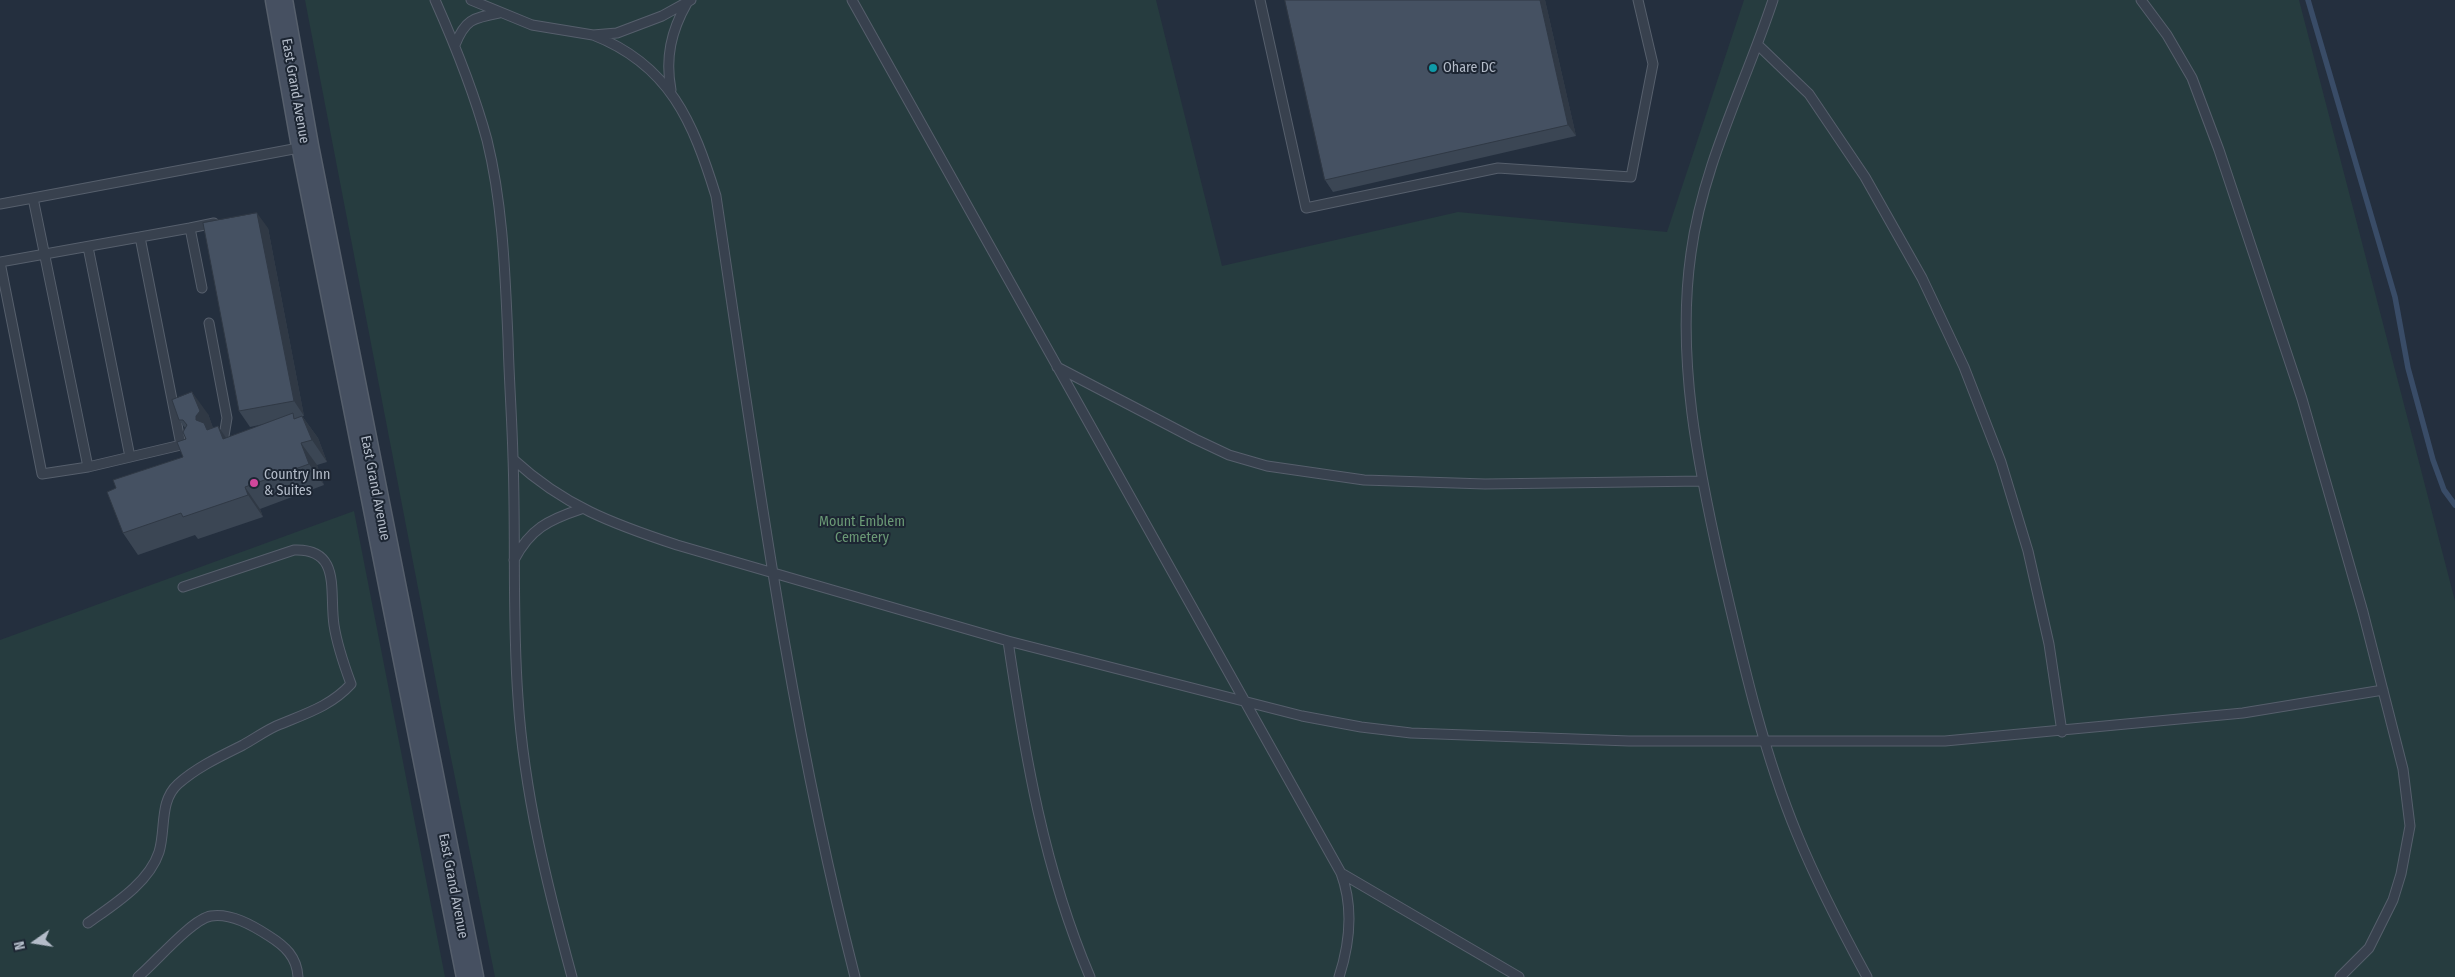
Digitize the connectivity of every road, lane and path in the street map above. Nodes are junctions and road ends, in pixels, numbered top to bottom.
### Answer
1 (279, 0) edge
2 (435, 0) edge
3 (471, 0) edge
4 (852, 0) edge
5 (1260, 0) edge
6 (1638, 0) edge
7 (1773, 0) edge
8 (2141, 0) edge
9 (689, 2) edge
10 (499, 13) junction
11 (593, 35) junction
12 (454, 45) junction
13 (1758, 45) junction
14 (671, 91) junction
15 (306, 146) junction
16 (33, 198) junction
17 (0, 204) edge
18 (222, 221) edge
19 (190, 228) junction
20 (140, 237) junction
21 (88, 247) junction
22 (44, 254) junction
23 (202, 288) dead end
24 (209, 323) dead end
25 (1057, 367) junction
26 (217, 439) edge
27 (181, 445) junction
28 (190, 449) edge
29 (130, 457) junction
30 (513, 459) junction
31 (88, 467) junction
32 (1703, 481) junction
33 (581, 509) junction
34 (513, 563) junction
35 (773, 572) junction
36 (183, 588) dead end
37 (1008, 641) junction
38 (2383, 690) junction
39 (1246, 702) junction
40 (2062, 732) junction
41 (1765, 742) junction
42 (1341, 874) junction
43 (88, 923) dead end
44 (138, 977) edge
45 (298, 977) edge
46 (470, 977) edge
47 (572, 977) edge
48 (855, 977) edge
49 (1090, 977) edge
50 (1339, 977) edge
51 (1519, 977) edge
52 (1867, 977) edge
53 (2340, 977) edge

1 - 15 main road, East Grand Avenue
2 - 12 lane
3 - 10 lane
4 - 25 lane
5 - 6 lane
7 - 13 lane
8 - 38 lane
9 - 11 lane
9 - 14 lane
10 - 11 lane
10 - 12 lane
11 - 14 lane
12 - 30 lane
13 - 32 lane
13 - 40 lane
14 - 35 lane
15 - 16 lane
15 - 46 main road, East Grand Avenue
16 - 17 lane
16 - 22 lane
18 - 19 lane
19 - 20 lane
19 - 23 lane
20 - 21 lane
20 - 27 lane
21 - 22 lane
21 - 29 lane
22 - 31 lane
22 - 31 lane
24 - 26 lane
25 - 32 lane
25 - 39 lane
27 - 28 lane
27 - 29 lane
29 - 31 lane
30 - 33 lane
30 - 34 lane
32 - 41 lane
33 - 34 lane
33 - 35 lane
34 - 47 lane
35 - 37 lane
35 - 48 lane
36 - 43 lane
37 - 39 lane
37 - 49 lane
38 - 40 lane
38 - 53 lane
39 - 41 lane
39 - 42 lane
40 - 41 lane
41 - 52 lane
42 - 50 lane
42 - 51 lane
44 - 45 lane

